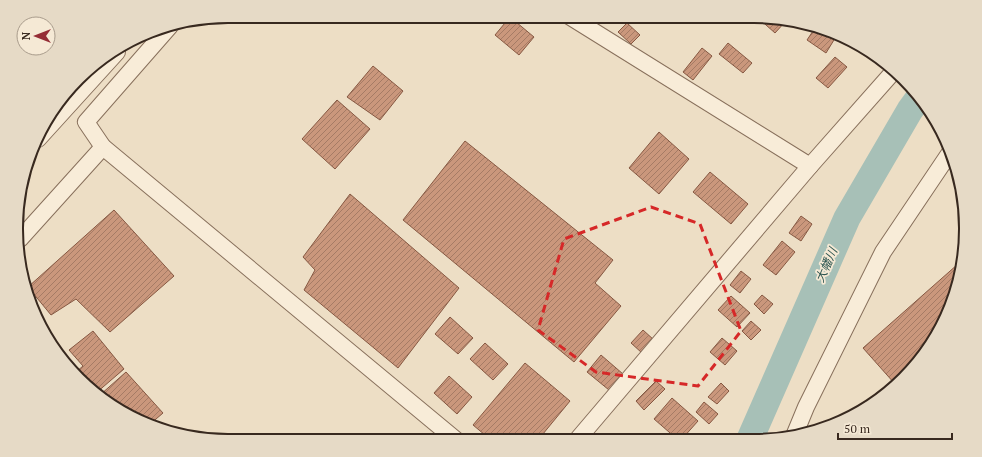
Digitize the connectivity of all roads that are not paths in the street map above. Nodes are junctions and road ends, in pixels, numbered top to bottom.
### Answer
1 (580, 23) edge
2 (163, 34) edge
3 (108, 62) edge
4 (890, 75) edge
5 (53, 122) edge
6 (103, 147) junction
7 (946, 158) edge
8 (810, 166) junction
9 (23, 237) edge
10 (797, 429) edge
11 (449, 434) edge
12 (582, 434) edge

1 - 8 street
2 - 6 street
3 - 5 street
4 - 8 street
6 - 9 street
6 - 11 street
7 - 10 street
8 - 12 street

